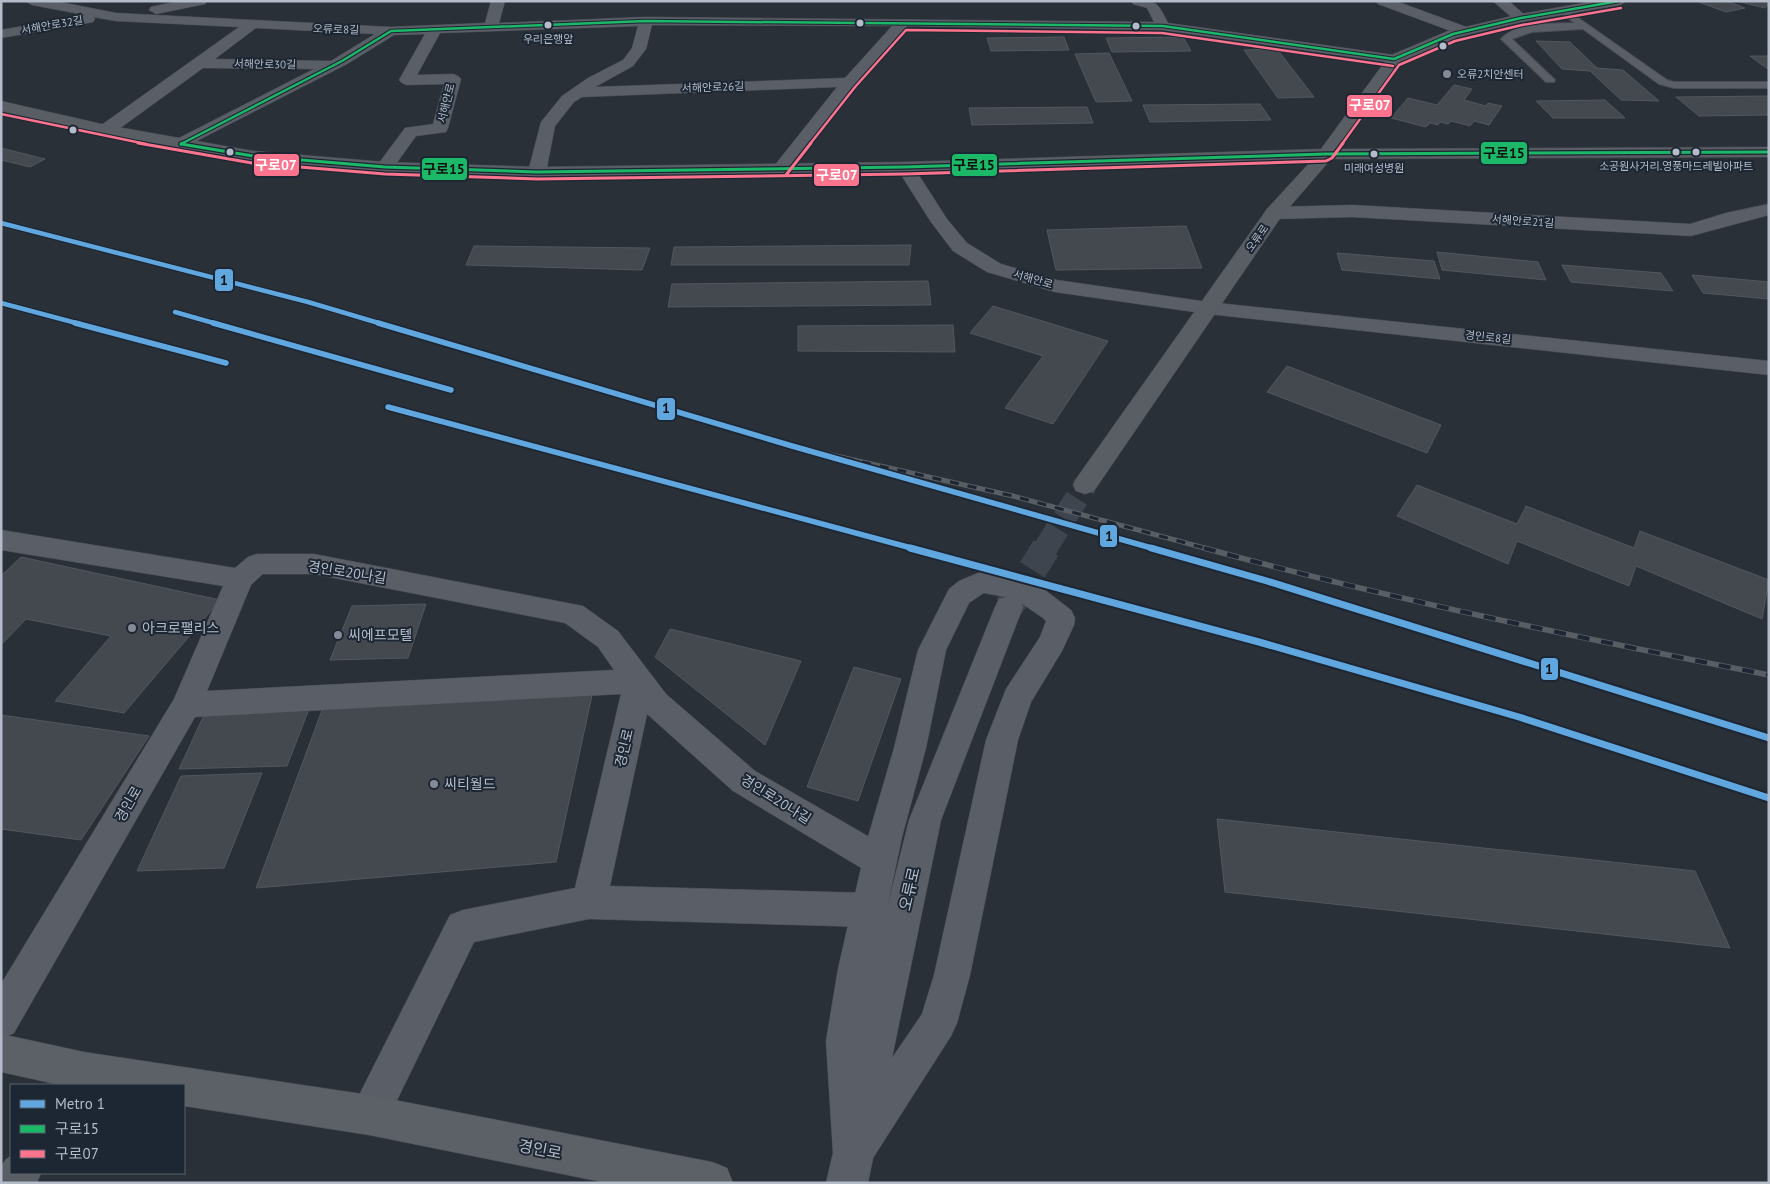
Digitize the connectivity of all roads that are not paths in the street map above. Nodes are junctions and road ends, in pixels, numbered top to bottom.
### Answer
1 (32, 1) edge
2 (200, 1) edge
3 (498, 1) edge
4 (1138, 1) edge
5 (1383, 1) edge
6 (1500, 1) edge
7 (1620, 1) edge
8 (1159, 3) edge
9 (1564, 11) junction
10 (109, 12) junction
11 (900, 15) junction
12 (1521, 18) junction
13 (646, 22) junction
14 (252, 25) junction
15 (1163, 26) junction
16 (1585, 26) junction
17 (491, 27) junction
18 (435, 30) junction
19 (391, 31) junction
20 (1464, 31) junction
21 (1, 34) edge
22 (1394, 59) junction
23 (197, 64) junction
24 (333, 65) junction
25 (1550, 80) dead end
26 (849, 82) junction
27 (1769, 85) edge
28 (578, 92) junction
29 (1, 106) edge
30 (106, 130) junction
31 (181, 144) junction
32 (1742, 153) joint
33 (1326, 154) junction
34 (1769, 154) edge
35 (386, 167) junction
36 (905, 167) junction
37 (780, 170) junction
38 (538, 172) junction
39 (1769, 209) edge
40 (1274, 213) junction
41 (1208, 308) junction
42 (1769, 368) edge
43 (1085, 485) tunnel mouth
44 (1, 540) edge
45 (240, 579) junction
46 (1009, 607) tunnel mouth
47 (639, 681) junction
48 (186, 705) junction
49 (880, 861) junction
50 (589, 902) junction
51 (869, 910) junction
52 (1, 1020) edge
53 (1, 1052) edge
54 (79, 1078) edge
55 (162, 1084) edge
56 (185, 1086) edge
57 (369, 1115) junction
58 (850, 1167) edge
59 (712, 1183) edge

1 - 10 street, 오류로8길
2 - 10 street, 오류로8길
3 - 17 street
4 - 8 street
5 - 20 street
6 - 12 street
7 - 9 main road
8 - 15 street
9 - 12 main road
9 - 16 lane
10 - 14 street, 오류로8길
10 - 21 street, 서해안로32길
11 - 13 street, 오류로8길
11 - 15 street, 오류로8길
11 - 26 street
12 - 20 main road
13 - 17 street, 오류로8길
13 - 28 street
14 - 19 street, 오류로8길
14 - 23 street
15 - 22 street, 오류로8길
16 - 25 lane
16 - 27 lane
17 - 18 street, 오류로8길
18 - 19 street, 오류로8길
18 - 35 street, 서해안로
19 - 24 street, 서해안로30길
20 - 22 main road
22 - 33 main road, 오류로
23 - 24 street, 서해안로30길
23 - 30 street
24 - 31 street, 서해안로30길
26 - 28 street, 서해안로26길
26 - 37 street
28 - 38 street
29 - 30 main road
30 - 31 main road
31 - 35 main road
32 - 33 main road
32 - 34 street
33 - 36 main road
33 - 40 main road, 오류로
35 - 38 main road
36 - 37 main road
36 - 41 street, 서해안로
37 - 38 main road
39 - 40 street, 서해안로21길
40 - 41 main road, 오류로
41 - 42 street, 경인로8길
41 - 43 main road, 오류로
44 - 45 street
45 - 47 street, 경인로20나길
45 - 48 street, 경인로
46 - 58 street, 오류로
47 - 48 street
47 - 49 street, 경인로20나길
47 - 50 street, 경인로
48 - 52 street, 경인로
49 - 51 street
49 - 58 street
50 - 51 street
50 - 57 street
51 - 58 street
53 - 54 main road
54 - 55 main road
56 - 57 main road, 경인로
57 - 59 main road, 경인로

